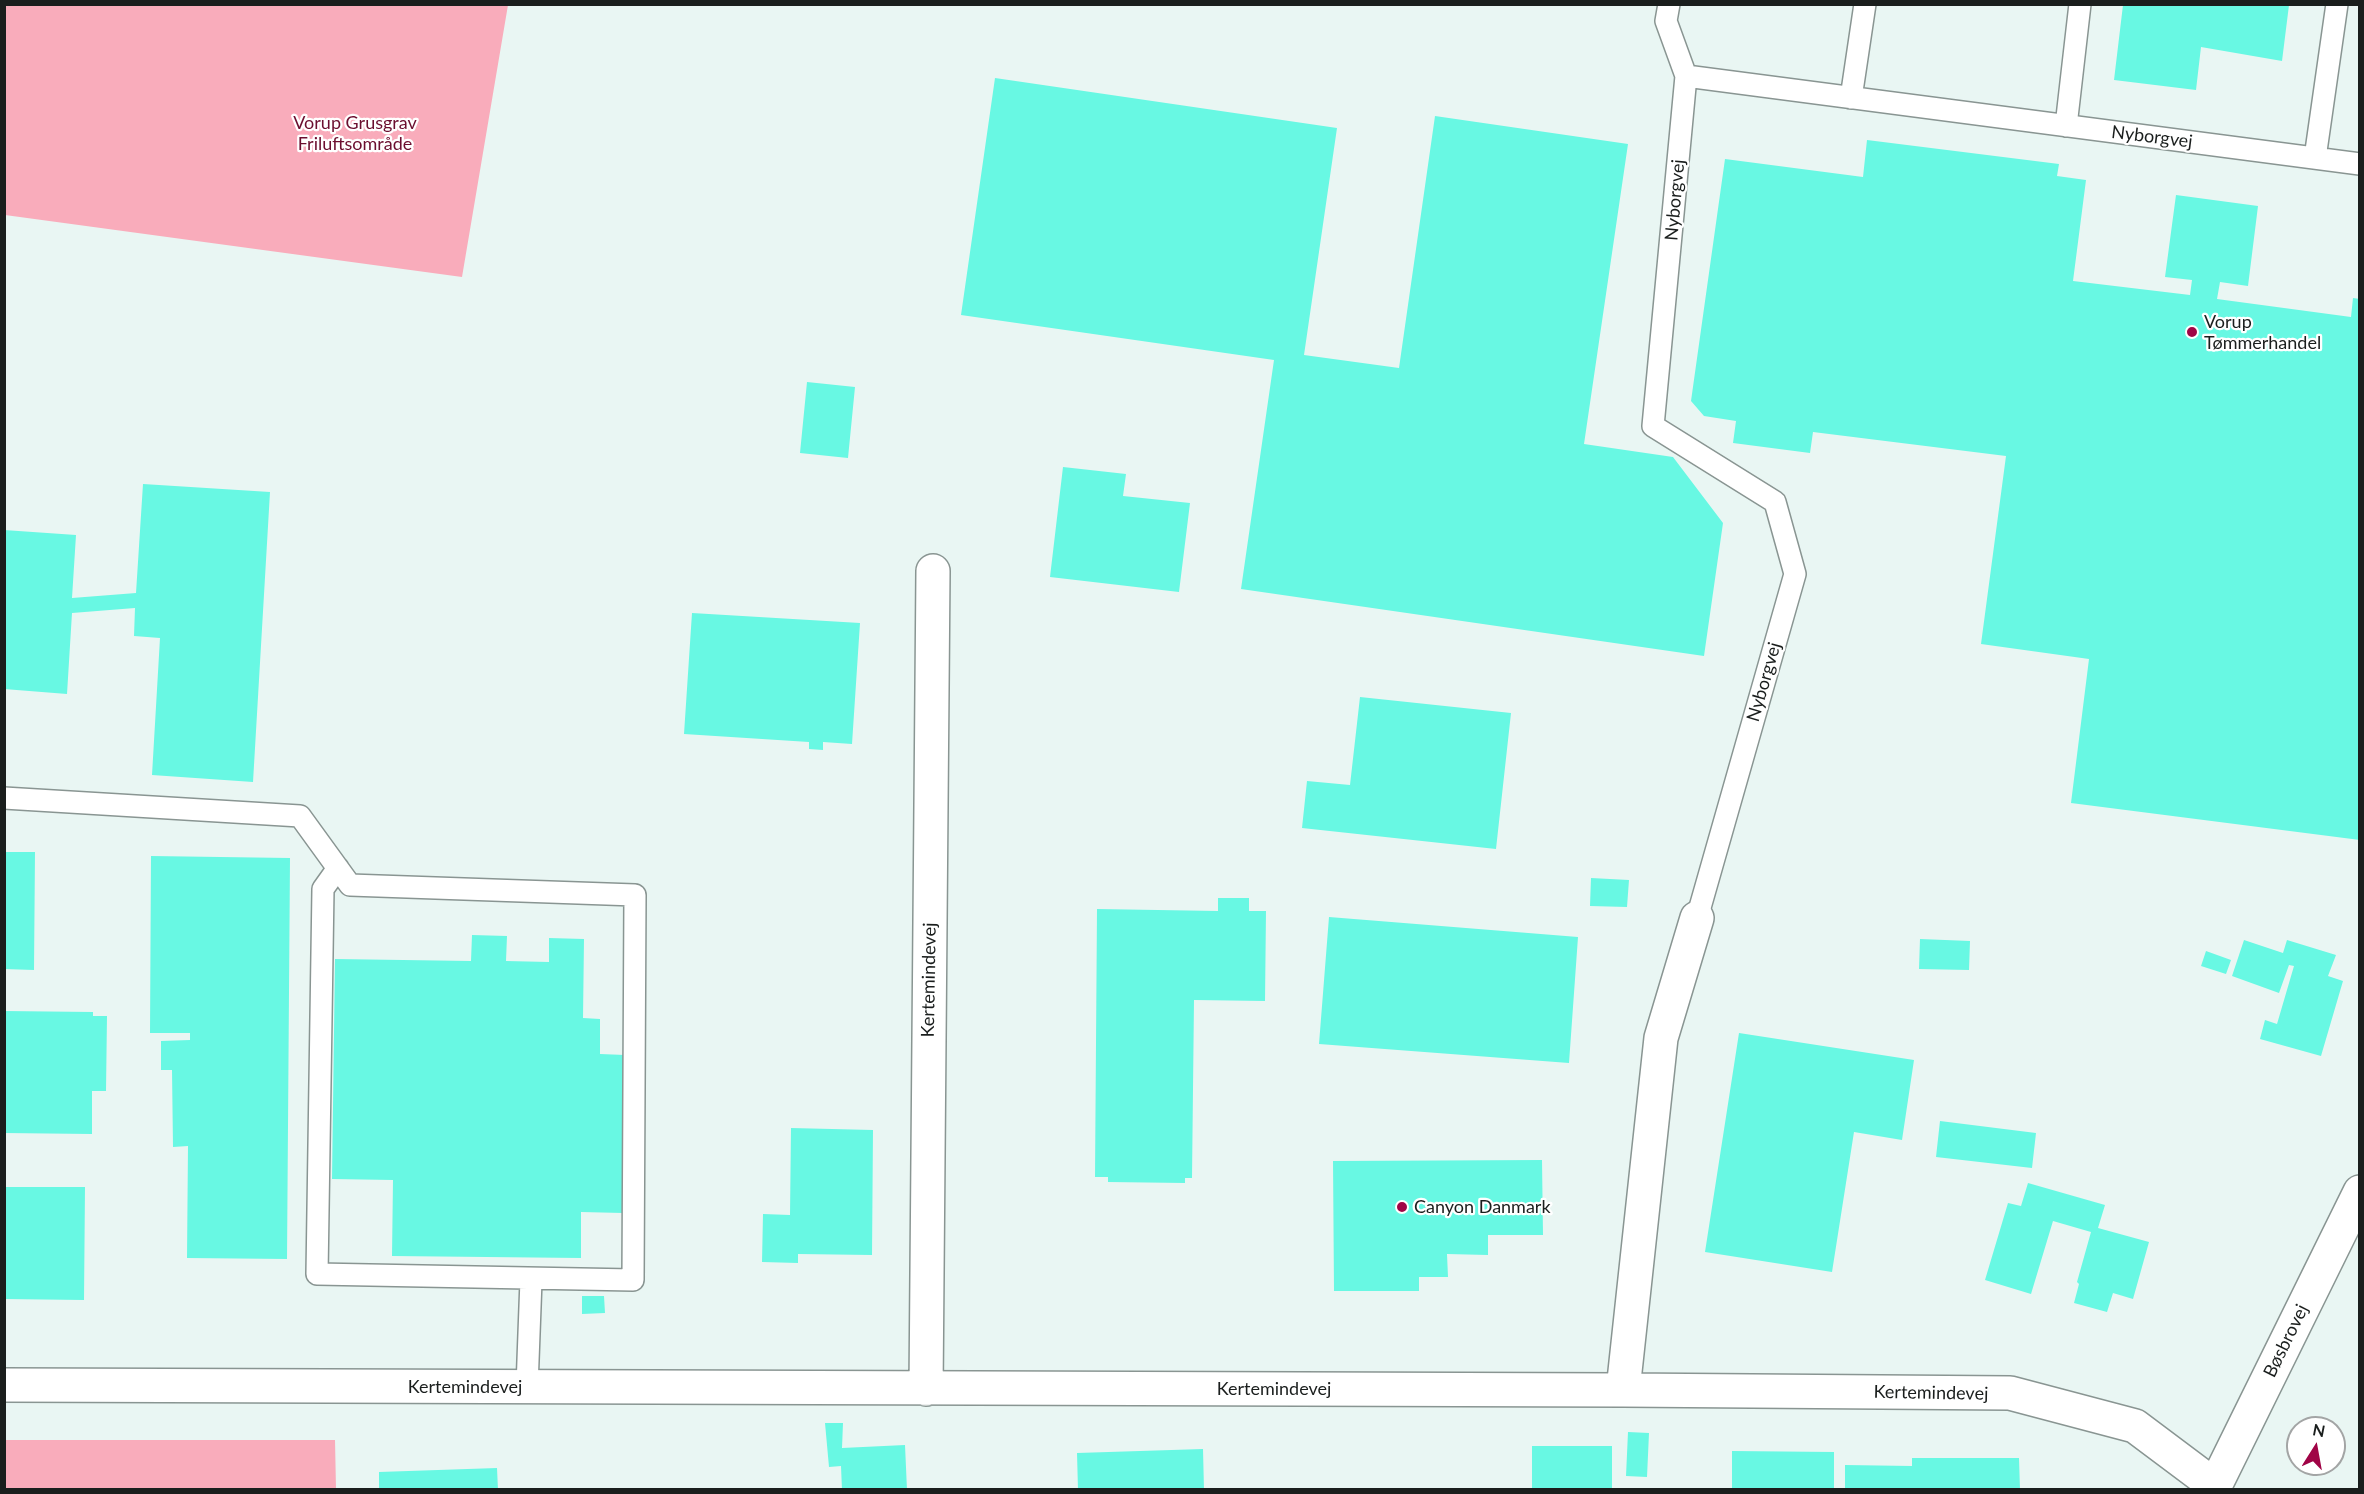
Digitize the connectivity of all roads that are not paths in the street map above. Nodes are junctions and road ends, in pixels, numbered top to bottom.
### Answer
1 (1669, 4) edge
2 (1865, 4) edge
3 (2080, 4) edge
4 (2337, 4) edge
5 (1686, 76) junction
6 (1851, 98) junction
7 (2066, 126) junction
8 (2315, 158) junction
9 (2360, 164) edge
10 (933, 572) dead end
11 (4, 798) edge
12 (338, 868) junction
13 (1697, 918) joint
14 (2360, 1192) edge
15 (531, 1280) junction
16 (4, 1385) edge
17 (527, 1387) junction
18 (926, 1389) junction
19 (1623, 1390) junction
20 (2214, 1488) edge

1 - 5 lane
2 - 6 lane
3 - 7 lane
4 - 8 lane
5 - 6 lane, Nyborgvej
5 - 13 lane, Nyborgvej
6 - 7 lane, Nyborgvej
7 - 8 lane, Nyborgvej
8 - 9 lane, Nyborgvej
10 - 18 street, Kertemindevej
11 - 12 lane
12 - 15 lane
12 - 15 lane
13 - 19 street
14 - 20 street, Bøsbrovej
15 - 17 lane
16 - 17 street, Kertemindevej
17 - 18 street, Kertemindevej
18 - 19 street, Kertemindevej
19 - 20 street, Kertemindevej

